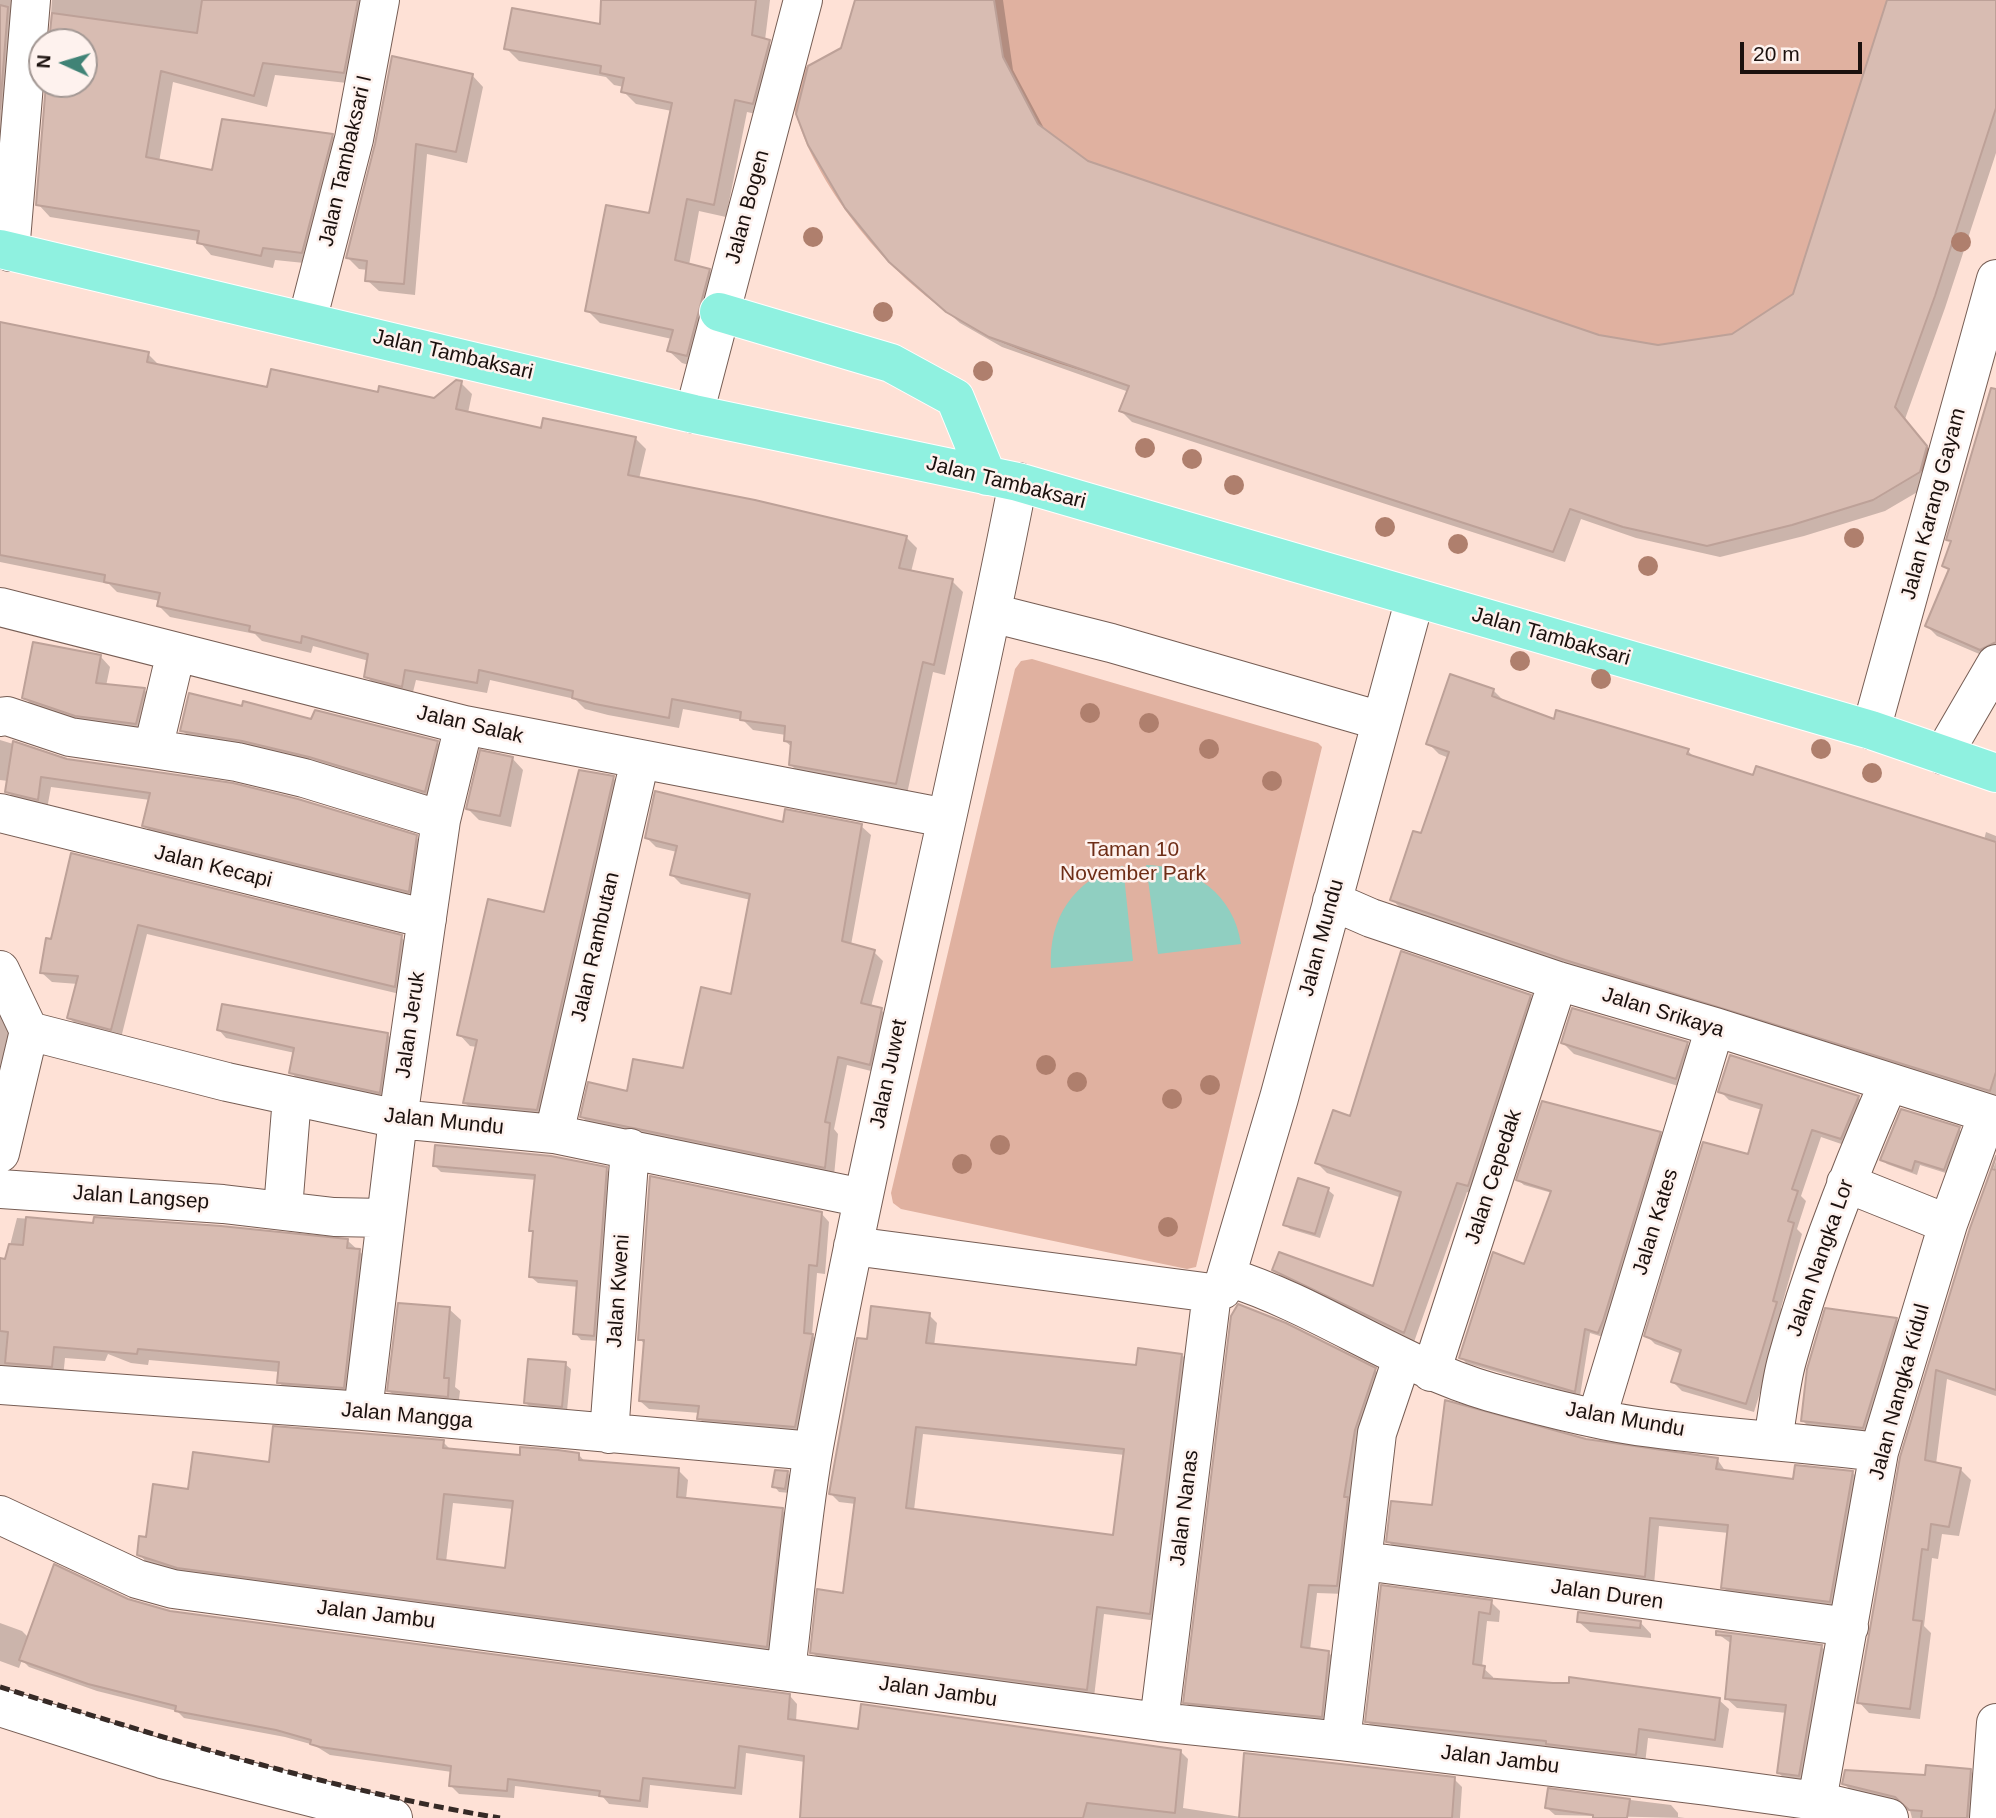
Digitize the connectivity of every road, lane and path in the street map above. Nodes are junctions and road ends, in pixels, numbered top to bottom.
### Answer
1 (31, 0) edge
2 (380, 0) edge
3 (803, 0) edge
4 (5, 251) edge
5 (1996, 279) edge
6 (719, 312) junction
7 (307, 321) junction
8 (694, 414) junction
9 (1002, 479) junction
10 (1415, 598) junction
11 (0, 607) edge
12 (992, 613) junction
13 (176, 652) junction
14 (1996, 664) edge
15 (0, 717) edge
16 (1381, 721) junction
17 (464, 725) junction
18 (1871, 730) junction
19 (152, 749) junction
20 (1943, 755) junction
21 (640, 760) junction
22 (1996, 774) edge
23 (0, 813) edge
24 (946, 818) junction
25 (441, 820) junction
26 (1332, 901) junction
27 (427, 919) junction
28 (0, 970) edge
29 (1558, 982) junction
30 (1715, 1027) junction
31 (29, 1031) junction
32 (1888, 1084) junction
33 (292, 1097) junction
34 (1992, 1115) edge
35 (397, 1119) junction
36 (554, 1134) junction
37 (630, 1148) junction
38 (0, 1153) edge
39 (1846, 1183) junction
40 (0, 1189) edge
41 (863, 1198) junction
42 (283, 1209) junction
43 (384, 1218) junction
44 (1948, 1224) junction
45 (853, 1246) junction
46 (1220, 1285) junction
47 (1416, 1366) junction
48 (0, 1385) edge
49 (363, 1411) junction
50 (1597, 1417) junction
51 (609, 1434) junction
52 (1773, 1439) junction
53 (813, 1451) junction
54 (1879, 1452) junction
55 (0, 1515) edge
56 (1364, 1561) junction
57 (1849, 1627) junction
58 (786, 1671) junction
59 (0, 1707) edge
60 (1158, 1723) junction
61 (1996, 1723) edge
62 (1341, 1741) junction
63 (1817, 1801) junction
64 (393, 1818) edge
65 (1889, 1818) edge
66 (1989, 1818) edge

1 - 4 street
2 - 7 street, Jalan Tambaksari I
3 - 6 street, Jalan Bogen
4 - 7 main road, Jalan Tambaksari
5 - 18 street, Jalan Karang Gayam
6 - 8 street, Jalan Bogen
6 - 9 main road
7 - 8 main road, Jalan Tambaksari
8 - 9 main road, Jalan Tambaksari
9 - 10 main road, Jalan Tambaksari
9 - 12 street, Jalan Juwet
10 - 16 street, Jalan Mundu
10 - 18 main road, Jalan Tambaksari
11 - 13 street, Jalan Salak
12 - 16 street
12 - 24 street, Jalan Juwet
13 - 17 street, Jalan Salak
13 - 19 street
14 - 20 street
15 - 19 street
16 - 26 street, Jalan Mundu
17 - 21 street, Jalan Salak
17 - 25 street, Jalan Jeruk
18 - 20 main road, Jalan Tambaksari
19 - 25 street
20 - 22 main road, Jalan Tambaksari
21 - 24 street, Jalan Salak
21 - 36 street, Jalan Rambutan
23 - 27 street, Jalan Kecapi
24 - 41 street, Jalan Juwet
25 - 27 street, Jalan Jeruk
26 - 29 street, Jalan Srikaya
26 - 46 street, Jalan Mundu
27 - 35 street, Jalan Jeruk
28 - 31 street
29 - 30 street, Jalan Srikaya
29 - 47 street, Jalan Cepedak
30 - 32 street, Jalan Srikaya
30 - 50 street, Jalan Kates
31 - 33 street, Jalan Mundu
31 - 38 street
32 - 34 street, Jalan Srikaya
32 - 39 street, Jalan Nangka Lor
33 - 35 street, Jalan Mundu
33 - 42 street
34 - 44 street, Jalan Nangka Kidul
35 - 36 street, Jalan Mundu
35 - 43 street, Jalan Jeruk
36 - 37 street, Jalan Mundu
37 - 41 street, Jalan Mundu
37 - 51 street, Jalan Kweni
39 - 44 street
39 - 52 street, Jalan Nangka Lor
40 - 42 street, Jalan Langsep
41 - 45 street, Jalan Juwet
42 - 43 street, Jalan Langsep
43 - 49 street, Jalan Jeruk
44 - 54 street, Jalan Nangka Kidul
45 - 46 street, Jalan Mundu
45 - 53 street, Jalan Juwet
46 - 47 street, Jalan Mundu
46 - 60 street, Jalan Nanas
47 - 50 street, Jalan Mundu
47 - 56 street, Jalan Cepedak
48 - 49 street, Jalan Mangga
49 - 51 street, Jalan Mangga
50 - 52 street, Jalan Mundu
51 - 53 street, Jalan Mangga
52 - 54 street, Jalan Mundu
53 - 58 street, Jalan Juwet
54 - 57 street, Jalan Nangka Kidul
55 - 58 street, Jalan Jambu
56 - 57 street, Jalan Duren
56 - 62 street, Jalan Cepedak
57 - 63 street, Jalan Nangka Kidul
58 - 60 street, Jalan Jambu
59 - 64 street
60 - 62 street, Jalan Jambu
61 - 66 street
62 - 63 street, Jalan Jambu
63 - 65 street, Jalan Jambu

